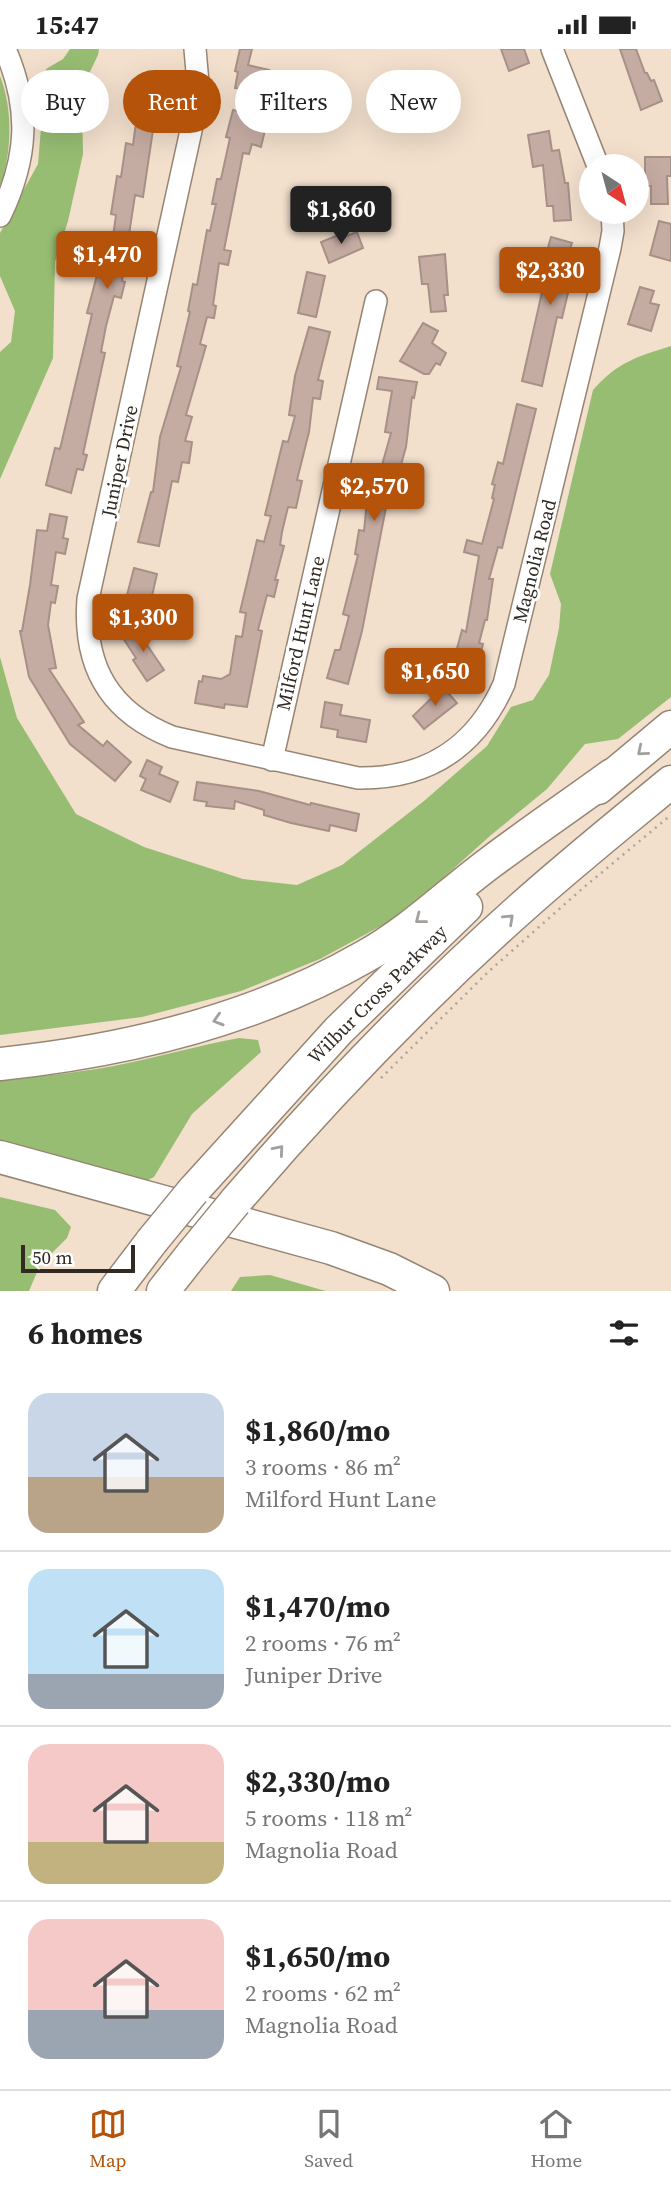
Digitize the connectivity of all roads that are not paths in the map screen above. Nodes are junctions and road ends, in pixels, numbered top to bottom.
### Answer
1 (5, 49) edge
2 (195, 49) edge
3 (552, 49) edge
4 (593, 154) edge
5 (0, 216) edge
6 (613, 224) edge
7 (376, 301) dead end
8 (671, 727) edge
9 (272, 760) junction
10 (612, 775) junction
11 (671, 782) edge
12 (0, 1064) edge
13 (0, 1157) edge
14 (0, 1173) edge
15 (114, 1291) edge
16 (163, 1291) edge
17 (396, 1291) edge
18 (433, 1291) edge

1 - 5 street
2 - 9 street, Juniper Drive
3 - 4 street
6 - 9 street, Magnolia Road
7 - 9 street, Milford Hunt Lane
8 -> 10 highway, Wilbur Cross Parkway
10 -> 12 highway
10 - 15 highway, Wilbur Cross Parkway, bridge
16 -> 11 highway, Wilbur Cross Parkway, bridge
13 - 18 highway
14 - 17 highway

